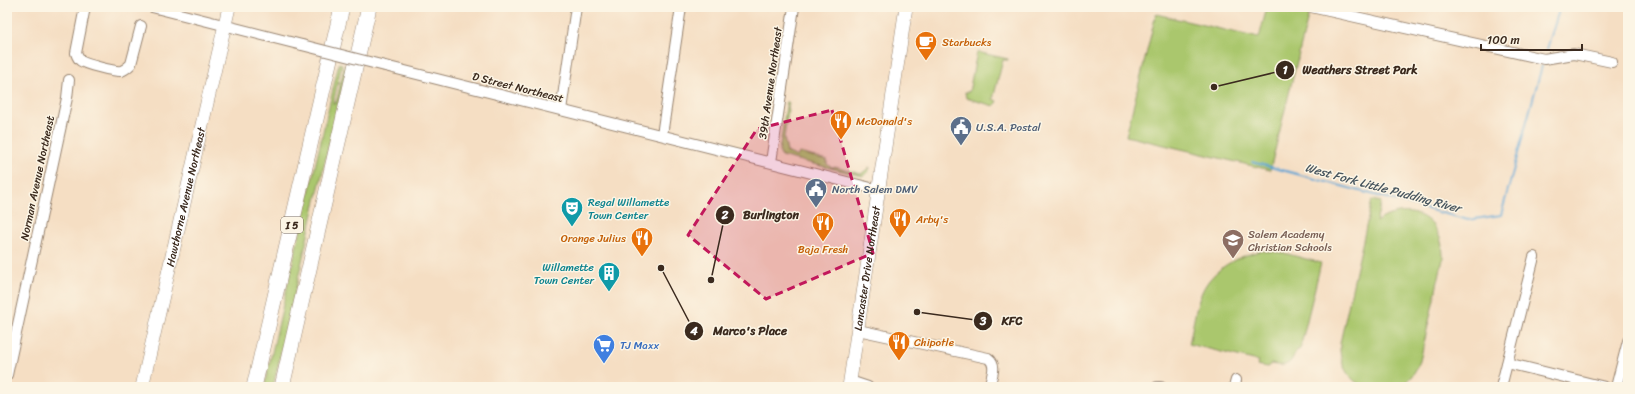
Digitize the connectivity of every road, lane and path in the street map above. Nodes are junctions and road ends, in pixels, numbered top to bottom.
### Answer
1 (85, 7) edge
2 (152, 7) edge
3 (229, 7) edge
4 (342, 7) edge
5 (370, 7) edge
6 (576, 7) edge
7 (682, 7) edge
8 (794, 7) edge
9 (906, 7) edge
10 (1311, 7) edge
11 (225, 25) junction
12 (141, 26) dead end
13 (1612, 62) dead end
14 (69, 80) dead end
15 (561, 110) junction
16 (662, 135) junction
17 (771, 162) junction
18 (879, 190) junction
19 (1534, 258) dead end
20 (858, 330) junction
21 (1628, 340) edge
22 (1507, 363) junction
23 (7, 375) edge
24 (850, 384) edge
25 (142, 387) edge
26 (254, 387) edge
27 (282, 387) edge
28 (868, 387) edge
29 (988, 387) edge
30 (1157, 387) edge
31 (1162, 387) edge
32 (1501, 387) edge
33 (1605, 387) edge
34 (1616, 387) edge

1 - 12 street
2 - 11 street, D Street Northeast
3 - 11 main road, Hawthorne Avenue Northeast
4 - 26 highway, I 5
5 - 27 highway, I 5
6 - 15 street
7 - 16 street
8 - 17 street, 39th Avenue Northeast
9 - 18 main road, Lancaster Drive Northeast
10 - 13 street
11 - 15 street, D Street Northeast, bridge
11 - 25 main road, Hawthorne Avenue Northeast
14 - 23 street, Norman Avenue Northeast
15 - 16 street, D Street Northeast
16 - 17 street, D Street Northeast
17 - 18 street, D Street Northeast
18 - 20 main road, Lancaster Drive Northeast
19 - 22 street
20 - 24 main road, Lancaster Drive Northeast
20 - 29 street
21 - 34 street
22 - 32 street
22 - 33 street
24 - 28 street
30 - 31 street

